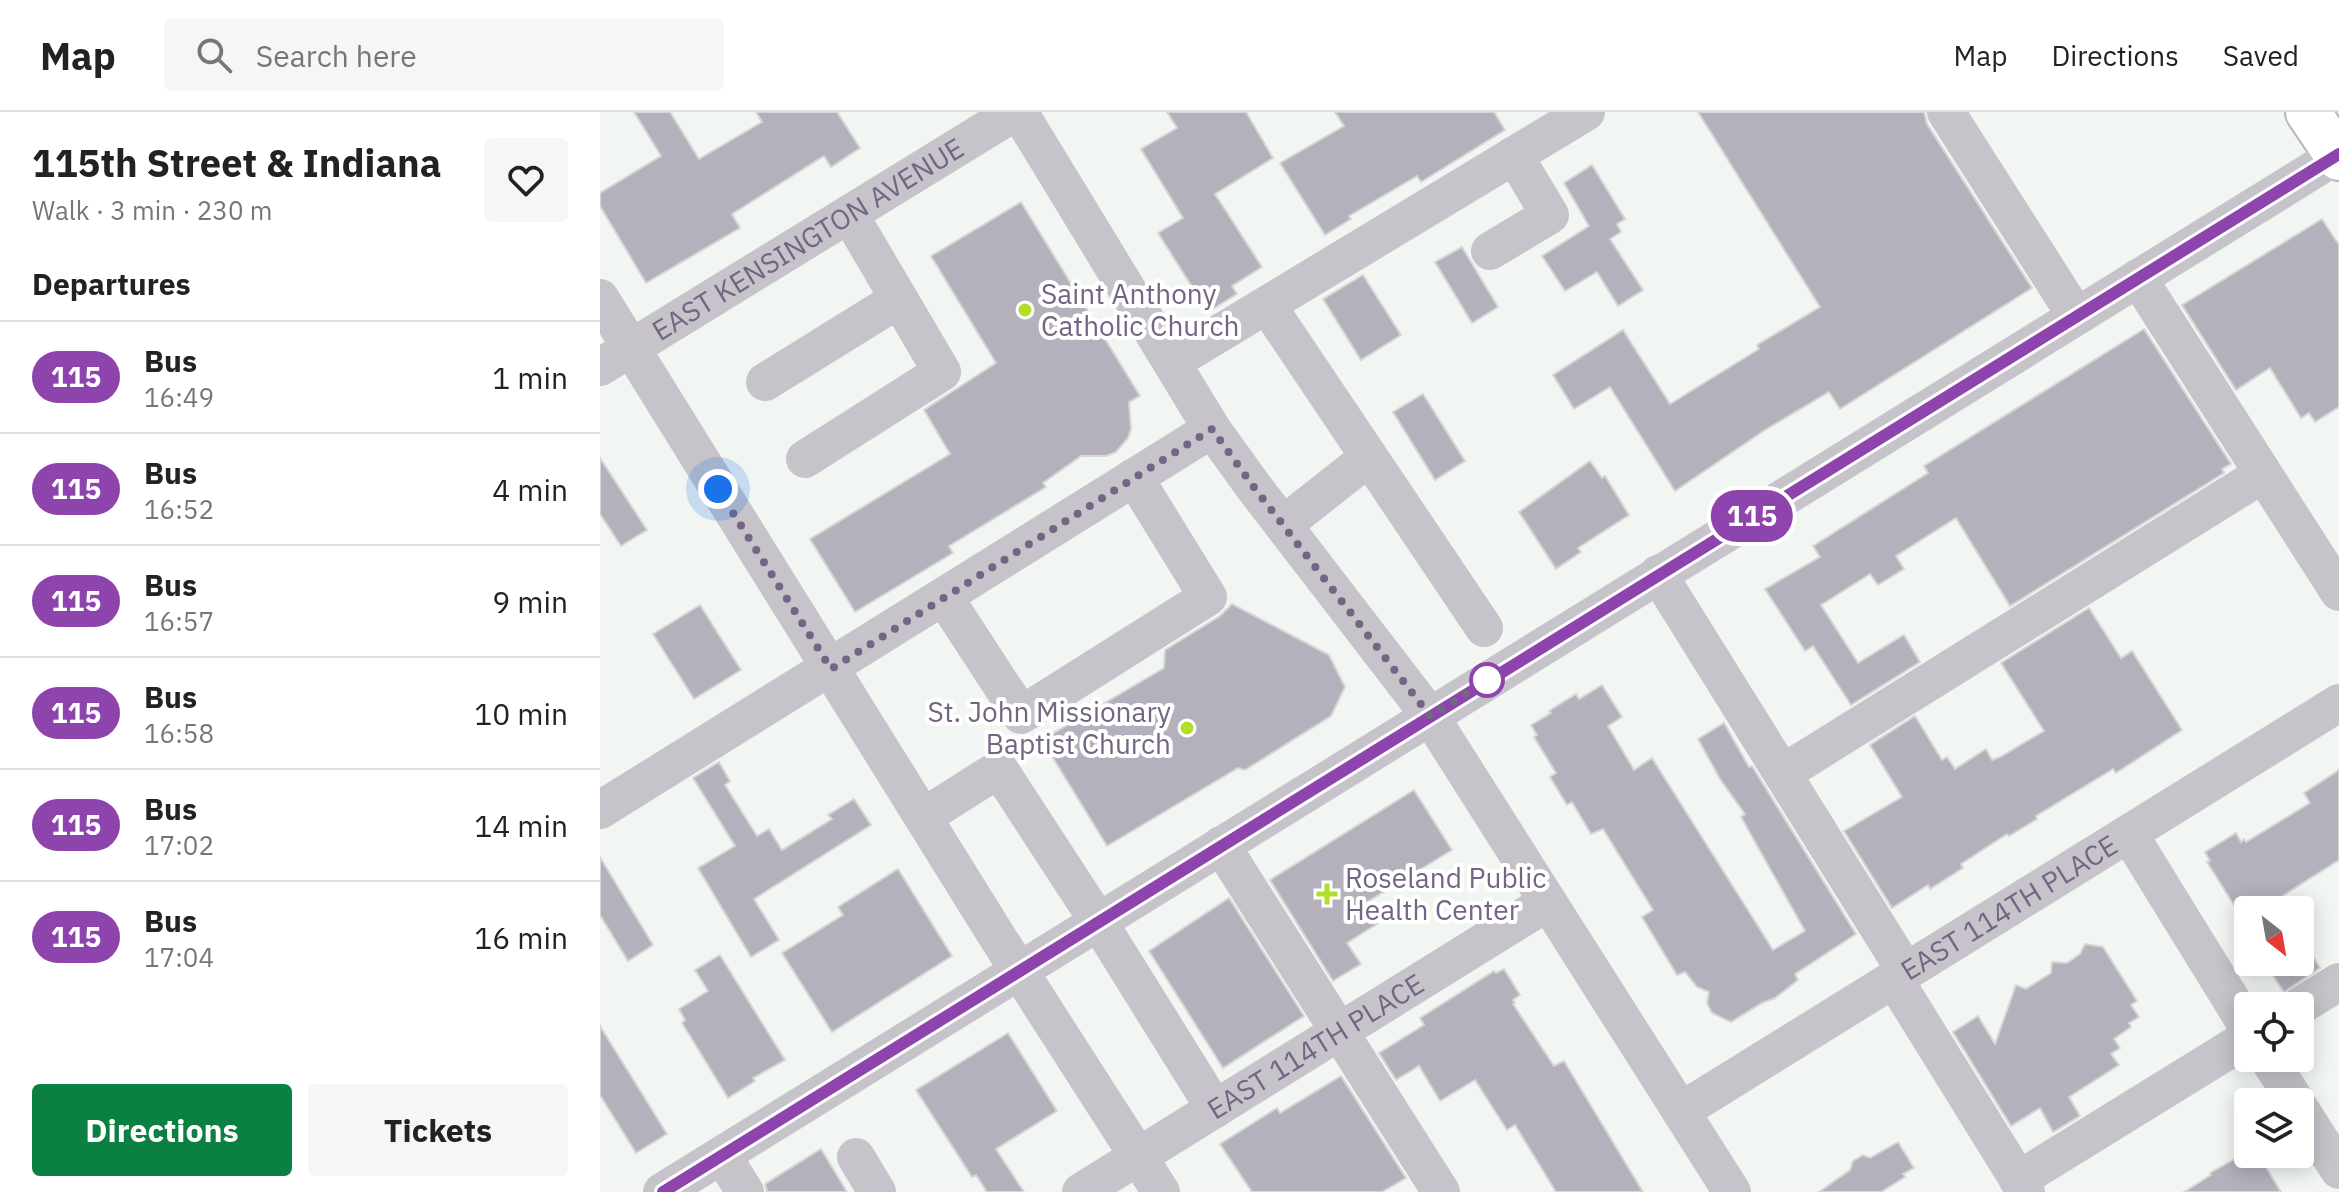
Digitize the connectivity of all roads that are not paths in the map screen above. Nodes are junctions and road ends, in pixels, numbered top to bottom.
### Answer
1 (1017, 112) edge
2 (1586, 112) edge
3 (1946, 112) edge
4 (2308, 112) edge
5 (1514, 155) junction
6 (2338, 156) edge
7 (849, 214) junction
8 (1490, 251) dead end
9 (2138, 278) junction
10 (600, 298) edge
11 (899, 299) junction
12 (1267, 305) junction
13 (2076, 316) junction
14 (615, 358) edge
15 (1172, 362) junction
16 (765, 382) dead end
17 (1212, 429) junction
18 (1368, 458) junction
19 (805, 459) dead end
20 (2263, 474) junction
21 (1134, 477) junction
22 (1283, 525) junction
23 (1658, 574) junction
24 (2339, 592) edge
25 (944, 597) junction
26 (1484, 628) dead end
27 (831, 669) junction
28 (2339, 703) edge
29 (1430, 716) junction
30 (1783, 773) junction
31 (600, 810) edge
32 (923, 817) junction
33 (2129, 834) junction
34 (1221, 845) junction
35 (1548, 902) junction
36 (1098, 921) junction
37 (1019, 971) junction
38 (1900, 975) junction
39 (2339, 982) edge
40 (2314, 997) edge
41 (2234, 1004) edge
42 (1339, 1032) junction
43 (2234, 1047) edge
44 (1215, 1109) junction
45 (1681, 1111) junction
46 (2314, 1131) edge
47 (722, 1155) junction
48 (856, 1157) dead end
49 (1139, 1157) junction
50 (2339, 1170) edge
51 (2022, 1186) edge
52 (662, 1192) edge
53 (745, 1192) edge
54 (877, 1192) edge
55 (1081, 1192) edge
56 (1161, 1192) edge
57 (1441, 1192) edge
58 (1732, 1192) edge

1 - 7 street, EAST KENSINGTON AVENUE
1 - 15 street
2 - 5 street
3 - 13 street
4 - 6 main road
5 - 8 street
5 - 12 street
6 - 9 street
7 - 11 street
7 - 14 street, EAST KENSINGTON AVENUE
9 - 13 street
9 - 20 street
10 - 14 street
11 - 16 street
11 - 19 street
12 - 15 street
12 - 18 street
13 - 23 street
14 - 27 street
15 - 17 street
17 - 21 street
17 - 22 street
18 - 22 street
18 - 26 street
20 - 24 street
20 - 30 street
21 - 25 street
21 - 25 street
22 - 29 street
23 - 29 street
23 - 30 street
25 - 27 street
27 - 31 street
27 - 32 street
28 - 33 street, EAST 114TH PLACE
29 - 34 street
29 - 35 street
30 - 38 street
32 - 36 street
32 - 37 street
33 - 38 street, EAST 114TH PLACE
33 - 41 street
34 - 36 street
34 - 42 street
35 - 42 street, EAST 114TH PLACE
35 - 45 street
36 - 37 street
36 - 44 street
37 - 47 street
37 - 49 street
38 - 45 street, EAST 114TH PLACE
38 - 51 street
39 - 40 street
42 - 44 street, EAST 114TH PLACE
42 - 57 street
43 - 51 street
44 - 49 street, EAST 114TH PLACE
45 - 58 street
46 - 50 street
47 - 52 street
47 - 53 street
48 - 54 street
49 - 55 street, EAST 114TH PLACE
49 - 56 street

